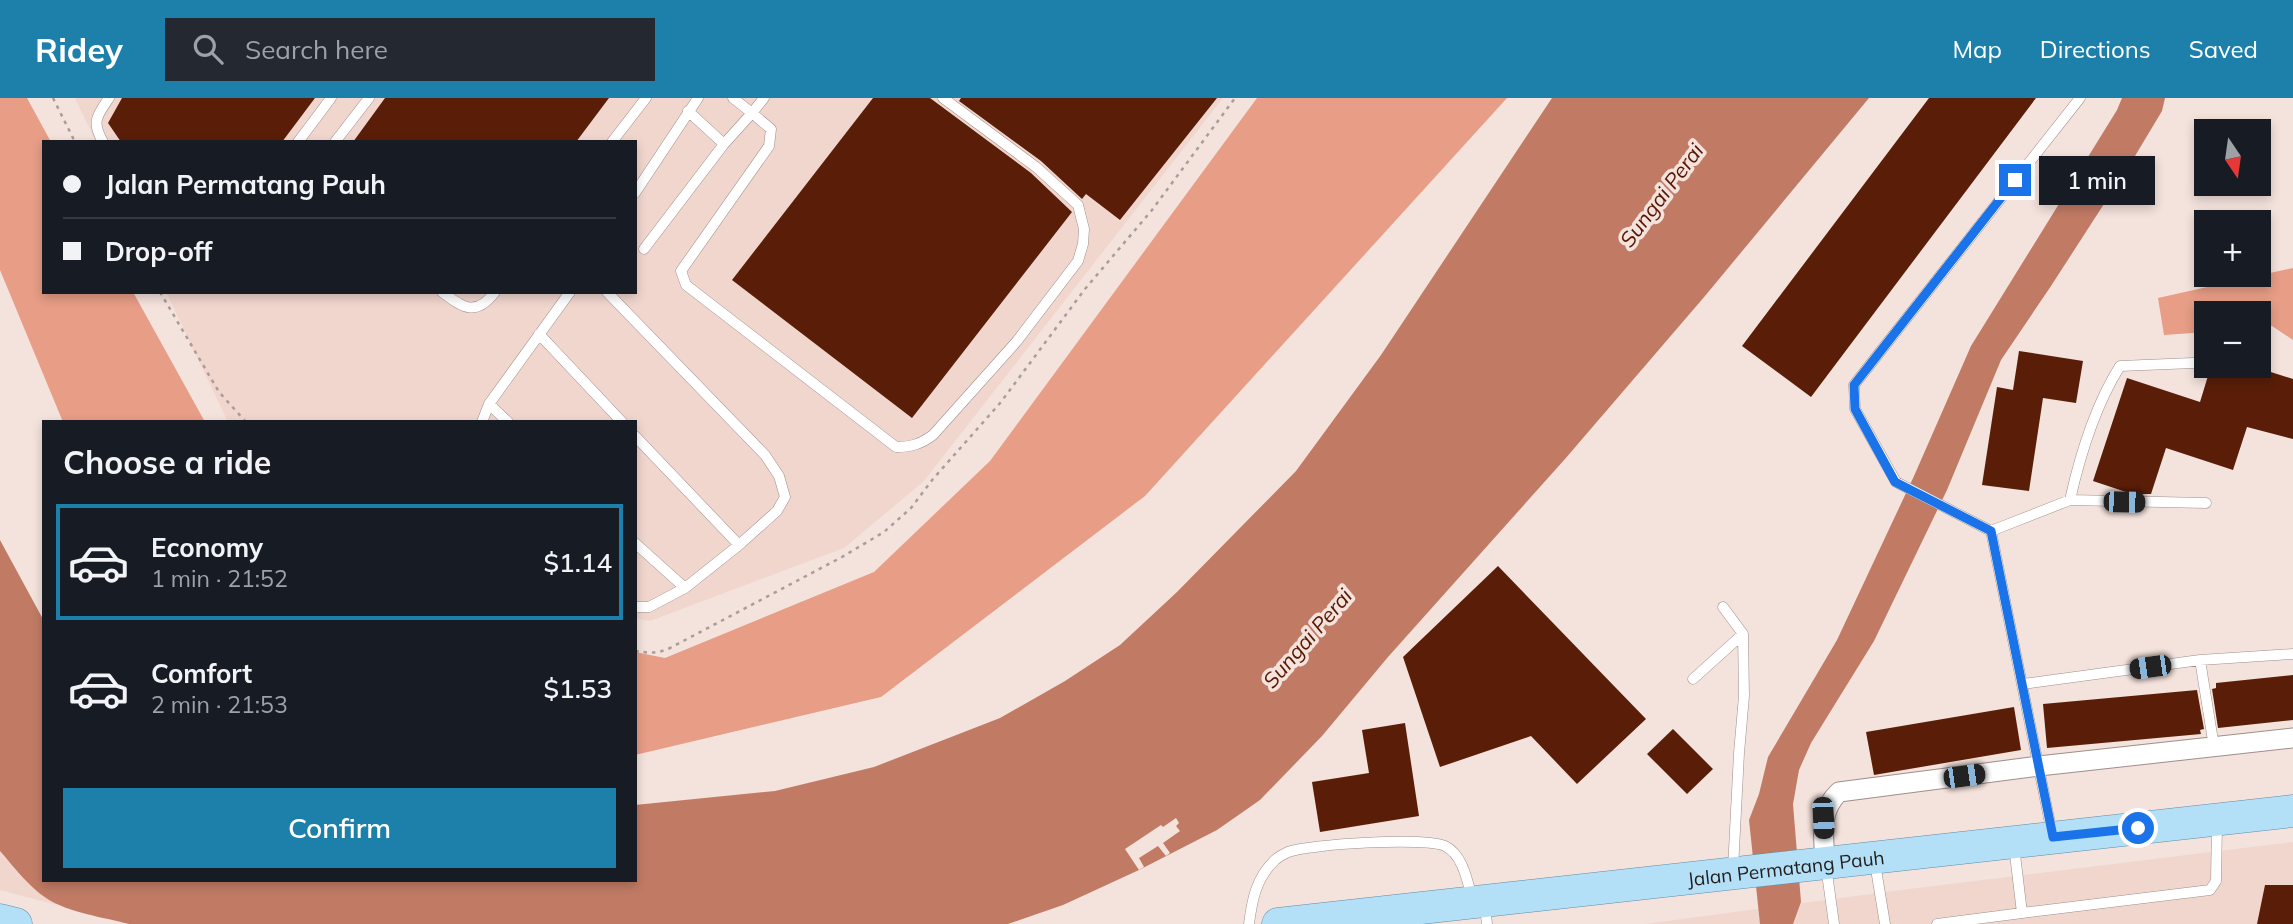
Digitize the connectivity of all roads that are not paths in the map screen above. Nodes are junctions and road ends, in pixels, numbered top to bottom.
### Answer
1 (109, 98) edge
2 (331, 98) edge
3 (369, 98) edge
4 (646, 98) edge
5 (698, 98) edge
6 (733, 98) edge
7 (764, 98) edge
8 (943, 98) edge
9 (2080, 98) edge
10 (688, 111) junction
11 (752, 113) junction
12 (102, 140) edge
13 (300, 140) edge
14 (337, 140) edge
15 (614, 140) edge
16 (724, 144) junction
17 (637, 190) edge
18 (644, 250) dead end
19 (445, 294) edge
20 (494, 294) edge
21 (569, 294) edge
22 (609, 294) edge
23 (539, 334) junction
24 (2193, 363) dead end
25 (489, 404) junction
26 (483, 420) edge
27 (506, 420) edge
28 (620, 420) edge
29 (637, 438) edge
30 (2070, 500) junction
31 (2206, 503) dead end
32 (1991, 531) junction
33 (637, 545) edge
34 (739, 545) junction
35 (685, 588) junction
36 (637, 607) edge
37 (1723, 607) dead end
38 (1743, 635) junction
39 (2293, 654) edge
40 (2200, 660) junction
41 (1693, 679) dead end
42 (2023, 684) junction
43 (2293, 738) edge
44 (2214, 747) junction
45 (2039, 766) junction
46 (2293, 811) edge
47 (2218, 819) junction
48 (2053, 837) junction
49 (2013, 842) junction
50 (1874, 857) junction
51 (1812, 863) junction
52 (1737, 873) junction
53 (1482, 910) edge
54 (2022, 913) junction
55 (0, 920) edge
56 (1968, 922) edge
57 (16, 924) edge
58 (1249, 924) edge
59 (1279, 924) edge
60 (1834, 924) edge
61 (1885, 924) edge
62 (1937, 924) edge

1 - 12 lane
2 - 13 lane
3 - 14 lane
4 - 15 lane
5 - 10 lane
6 - 11 lane
7 - 11 lane
8 - 11 lane
9 - 32 lane
10 - 16 lane
10 - 17 lane
11 - 16 lane
16 - 18 lane
19 - 20 lane
21 - 23 lane
22 - 34 lane
23 - 25 lane
23 - 28 lane
24 - 30 lane
25 - 26 lane
25 - 27 lane
29 - 34 lane
30 - 31 lane
30 - 32 lane
32 - 42 lane
33 - 35 lane
34 - 35 lane
35 - 36 lane
37 - 38 lane
38 - 41 lane
38 - 52 lane
39 - 40 lane
40 - 42 lane
40 - 44 lane
42 - 45 lane
43 - 44 street
44 - 45 street
45 - 48 lane
45 - 51 street
46 - 47 main road, Jalan Permatang Pauh
47 - 48 main road, Jalan Permatang Pauh
47 - 54 lane
48 - 49 main road, Jalan Permatang Pauh
49 - 50 main road, Jalan Permatang Pauh
49 - 54 lane
50 - 51 main road, Jalan Permatang Pauh
50 - 61 lane
51 - 52 main road, Jalan Permatang Pauh
51 - 60 lane
52 - 53 main road, Jalan Permatang Pauh
53 - 58 lane
53 - 59 main road, Jalan Permatang Pauh
54 - 56 lane
55 - 57 main road
56 - 62 lane

